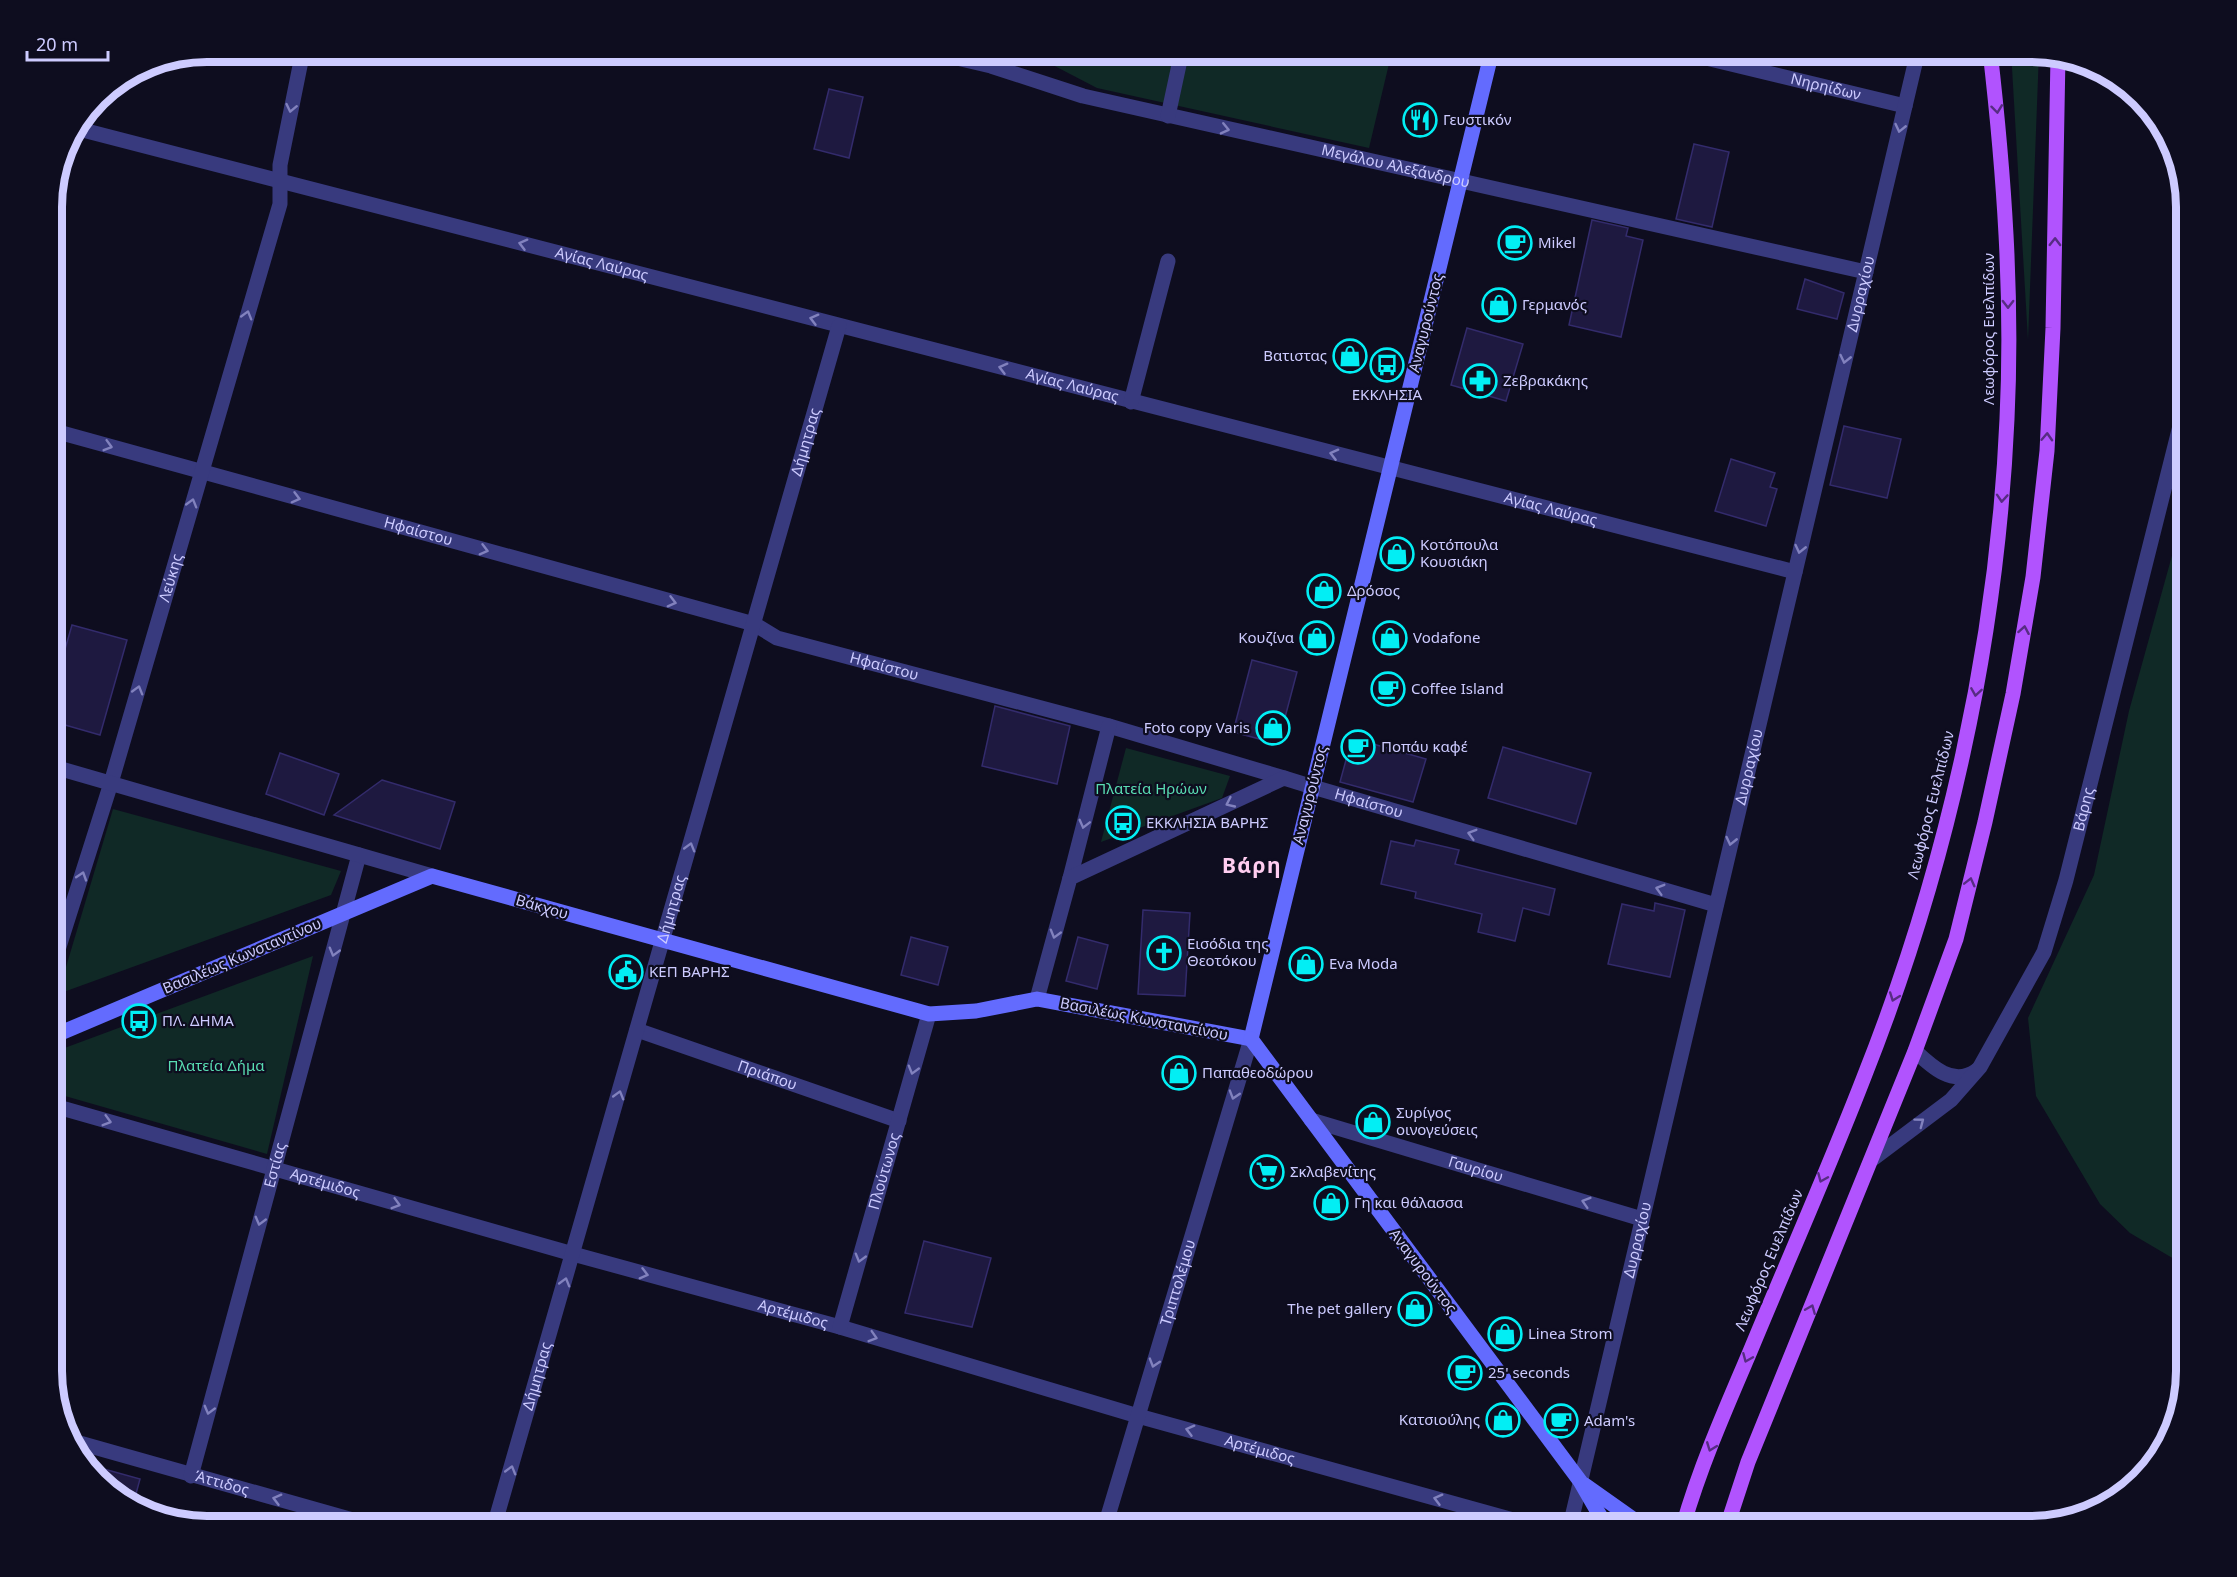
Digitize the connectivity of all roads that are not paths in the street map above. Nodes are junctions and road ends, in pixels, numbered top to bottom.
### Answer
1 (301, 62) edge
2 (974, 62) edge
3 (1180, 62) edge
4 (1489, 62) edge
5 (1723, 62) edge
6 (1915, 62) edge
7 (1991, 62) edge
8 (2058, 64) edge
9 (1905, 106) junction
10 (1168, 116) junction
11 (84, 130) edge
12 (281, 181) junction
13 (1460, 182) junction
14 (1168, 261) dead end
15 (1866, 272) junction
16 (839, 326) junction
17 (1131, 402) junction
18 (62, 433) edge
19 (2176, 441) edge
20 (1390, 469) junction
21 (201, 472) junction
22 (1795, 572) junction
23 (754, 624) junction
24 (1109, 726) junction
25 (62, 769) edge
26 (1284, 778) junction
27 (111, 783) junction
28 (1313, 787) junction
29 (359, 855) junction
30 (432, 876) junction
31 (1070, 878) junction
32 (1716, 905) junction
33 (345, 912) junction
34 (62, 937) edge
35 (662, 942) junction
36 (1037, 999) junction
37 (929, 1014) junction
38 (637, 1030) junction
39 (62, 1032) edge
40 (1251, 1040) junction
41 (1915, 1051) junction
42 (1980, 1067) junction
43 (62, 1108) edge
44 (899, 1120) junction
45 (1311, 1120) junction
46 (1874, 1158) junction
47 (273, 1169) junction
48 (1642, 1219) junction
49 (573, 1254) junction
50 (840, 1327) junction
51 (1138, 1416) junction
52 (81, 1444) edge
53 (191, 1476) junction
54 (1580, 1481) junction
55 (337, 1516) edge
56 (498, 1516) edge
57 (1107, 1516) edge
58 (1499, 1516) edge
59 (1572, 1516) edge
60 (1600, 1516) edge
61 (1628, 1516) edge
62 (1687, 1516) edge
63 (1731, 1516) edge

1 -> 12 street
2 - 10 street, Μεγάλου Αλεξάνδρου
3 - 10 street
4 - 13 main road, Αναγυρούντος
5 - 9 street, Νηρηίδων
6 - 9 street, Δυρραχίου
7 -> 62 main road, Λεωφόρος Ευελπίδων
41 -> 8 main road
9 -> 15 street, Δυρραχίου
10 -> 13 street, Μεγάλου Αλεξάνδρου
11 - 12 street, Αγίας Λαύρας
16 -> 12 street, Αγίας Λαύρας
21 -> 12 street, Λεύκης
13 - 15 street, Μεγάλου Αλεξάνδρου
13 - 20 main road, Αναγυρούντος
14 - 17 street, Αγίας Λαύρας
15 -> 22 street, Δυρραχίου
17 -> 16 street, Αγίας Λαύρας
16 - 23 street, Δήμητρας
20 -> 17 street, Αγίας Λαύρας
18 -> 21 street, Ηφαίστου
19 - 42 street, Βάρης
20 - 22 street, Αγίας Λαύρας
20 - 28 main road, Αναγυρούντος
21 -> 23 street, Ηφαίστου
27 -> 21 street, Λεύκης
22 -> 32 street, Δυρραχίου
23 - 24 street, Ηφαίστου
35 -> 23 street, Δήμητρας
24 - 26 street, Ηφαίστου
24 -> 31 street
25 - 27 street, Βάκχου
26 - 28 street, Ηφαίστου
26 -> 31 street
27 - 29 street, Βάκχου
34 -> 27 street, Λεύκης
32 -> 28 street, Ηφαίστου
28 - 40 main road, Αναγυρούντος
29 - 30 street, Βάκχου
29 - 33 street, Εστίας
30 - 33 main road, Βασιλέως Κωνσταντίνου
30 - 35 main road, Βάκχου
31 -> 36 street
32 - 48 street, Δυρραχίου
33 - 39 main road, Βασιλέως Κωνσταντίνου
33 -> 47 street, Εστίας
35 - 37 main road, Βάκχου
35 - 38 street, Δήμητρας
36 - 37 main road, Βάκχου
36 - 40 main road, Βασιλέως Κωνσταντίνου
37 -> 44 street, Πλούτωνος
38 - 44 street, Πριάπου
49 -> 38 street, Δήμητρας
40 - 45 main road, Αναγυρούντος
40 -> 51 street, Τριπτολέμου
41 - 42 street
41 - 46 main road
46 -> 42 street, Βάρης
43 -> 47 street, Αρτέμιδος
44 -> 50 street, Πλούτωνος
48 -> 45 street, Γαυρίου
45 - 54 main road, Αναγυρούντος
63 -> 46 main road
47 -> 49 street, Αρτέμιδος
47 -> 53 street, Εστίας
48 - 54 street, Δυρραχίου
49 -> 50 street, Αρτέμιδος
56 -> 49 street, Δήμητρας
50 -> 51 street, Αρτέμιδος
51 - 57 street, Τριπτολέμου
58 -> 51 street, Αρτέμιδος
52 - 53 street, Άττιδος
55 -> 53 street, Άττιδος
54 - 59 street, Δυρραχίου
54 - 60 main road, Αναγυρούντος
54 - 61 main road, Αναγυρούντος

